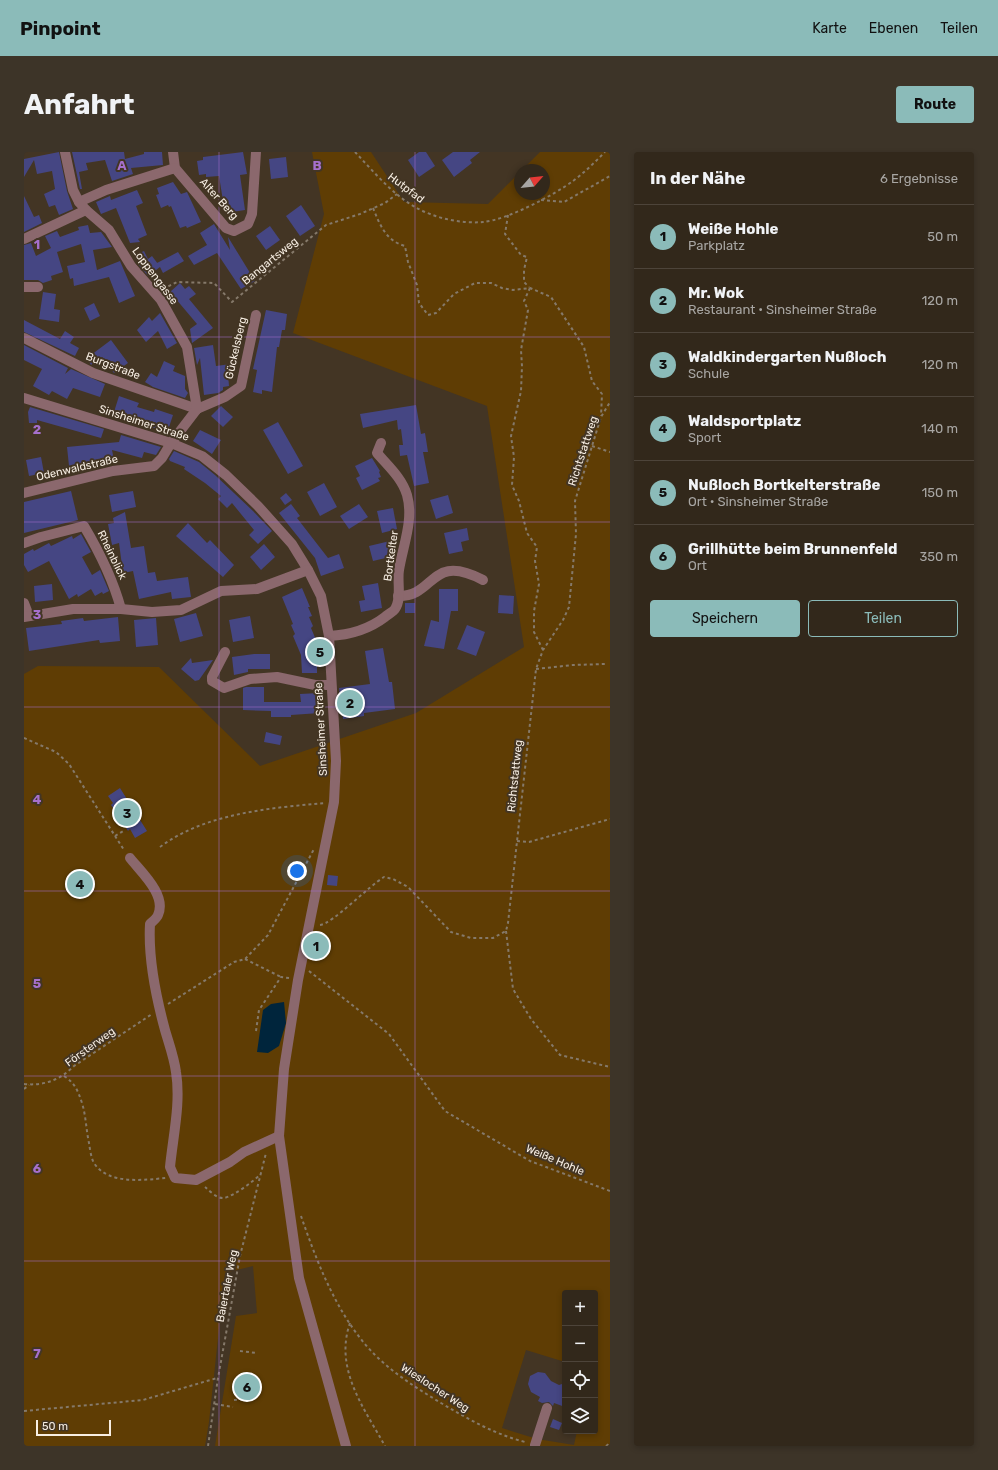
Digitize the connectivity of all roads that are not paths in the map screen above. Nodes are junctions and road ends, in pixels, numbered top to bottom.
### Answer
1 (65, 152) edge
2 (174, 152) edge
3 (256, 152) edge
4 (175, 168) junction
5 (79, 202) junction
6 (86, 210) junction
7 (24, 239) edge
8 (24, 287) edge
9 (38, 288) dead end
10 (256, 315) dead end
11 (24, 338) edge
12 (24, 398) edge
13 (197, 409) junction
14 (171, 443) junction
15 (381, 443) dead end
16 (24, 493) edge
17 (24, 543) edge
18 (308, 570) junction
19 (483, 580) dead end
20 (398, 596) junction
21 (24, 603) edge
22 (121, 609) junction
23 (26, 616) edge
24 (329, 636) junction
25 (225, 652) dead end
26 (330, 685) junction
27 (130, 858) road end
28 (279, 1136) junction
29 (546, 1408) dead end
30 (535, 1445) road end
31 (346, 1446) edge

1 - 5 street, Loppengasse
2 - 4 street
3 - 4 street, Alter Berg
4 - 5 street
5 - 6 street, Loppengasse
6 - 7 street
6 - 13 street, Loppengasse
8 - 9 street
10 - 13 street, Gückelsberg
11 - 13 street, Burgstraße
12 - 14 street, Sinsheimer Straße
13 - 14 street
14 - 16 street, Odenwaldstraße
14 - 18 street, Sinsheimer Straße
15 - 20 street, Bortkelter
17 - 22 street, Rheinblick
18 - 22 street
18 - 24 street, Sinsheimer Straße
19 - 20 street
20 - 24 street, Bortkelter
21 - 23 street
22 - 23 street
24 - 26 street, Sinsheimer Straße
25 - 26 street
26 - 28 street, Sinsheimer Straße
27 - 28 street
28 - 31 street, Sinsheimer Straße
29 - 30 street

